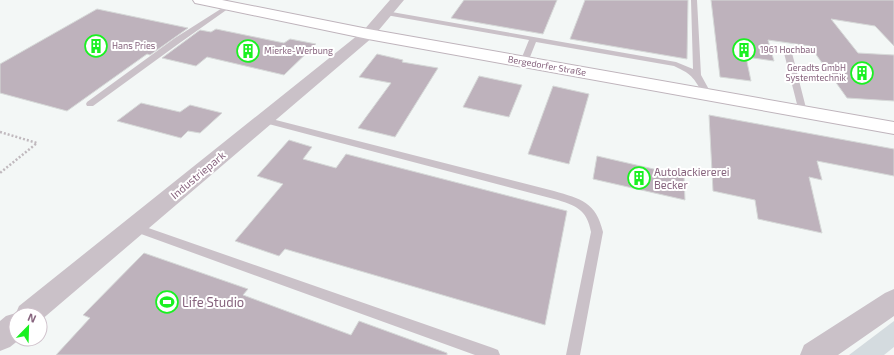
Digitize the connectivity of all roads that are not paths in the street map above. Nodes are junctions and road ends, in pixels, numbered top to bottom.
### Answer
1 (200, 0) edge
2 (397, 0) edge
3 (694, 0) edge
4 (229, 6) junction
5 (386, 13) junction
6 (368, 34) junction
7 (533, 39) junction
8 (787, 49) dead end
9 (524, 62) junction
10 (697, 75) junction
11 (708, 95) junction
12 (90, 104) dead end
13 (803, 112) junction
14 (264, 120) junction
15 (894, 128) edge
16 (134, 227) junction
17 (894, 301) edge
18 (38, 307) edge
19 (8, 332) edge
20 (0, 338) edge
21 (493, 355) edge
22 (573, 355) edge
23 (814, 355) edge

1 - 4 street, Bergedorfer Straße
2 - 5 street, Industriepark
3 - 10 lane
4 - 6 street, Bergedorfer Straße
4 - 12 lane
5 - 6 street, Industriepark
5 - 7 lane
6 - 9 street, Bergedorfer Straße
6 - 14 street, Industriepark
7 - 9 lane
7 - 10 lane
8 - 13 lane
9 - 11 street, Bergedorfer Straße
10 - 11 lane
11 - 13 street, Bergedorfer Straße
13 - 15 street, Bergedorfer Straße
14 - 16 street, Industriepark
14 - 22 lane
16 - 18 street, Industriepark
16 - 21 lane
17 - 23 street
19 - 20 street

